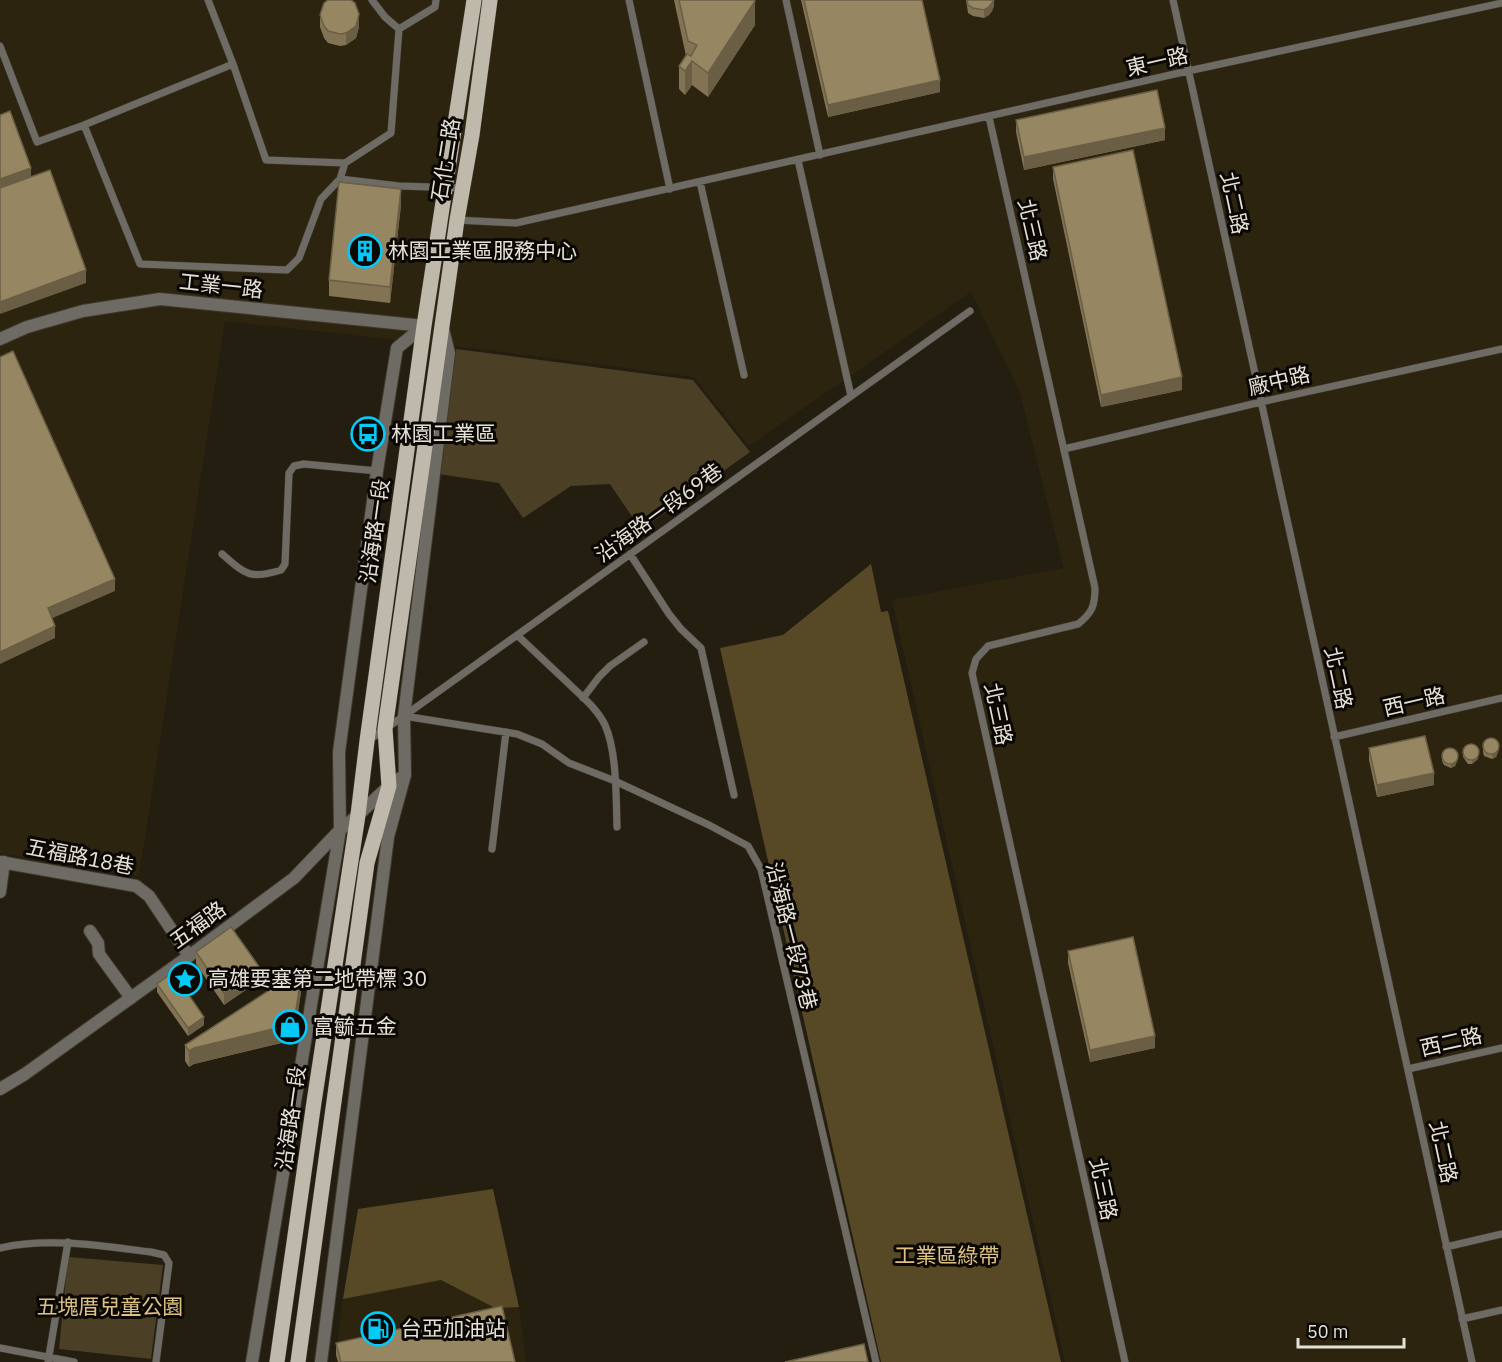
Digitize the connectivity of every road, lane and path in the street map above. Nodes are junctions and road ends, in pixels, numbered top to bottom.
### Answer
1 (208, 0) edge
2 (372, 0) edge
3 (436, 0) edge
4 (474, 0) edge
5 (490, 0) edge
6 (629, 0) edge
7 (786, 0) edge
8 (1173, 0) edge
9 (1502, 3) edge
10 (399, 29) junction
11 (0, 46) edge
12 (233, 64) junction
13 (1188, 71) junction
14 (989, 117) junction
15 (84, 125) junction
16 (820, 155) junction
17 (798, 160) junction
18 (345, 163) junction
19 (340, 179) junction
20 (700, 182) junction
21 (446, 187) junction
22 (462, 188) junction
23 (670, 189) junction
24 (449, 219) junction
25 (970, 311) dead end
26 (424, 326) junction
27 (442, 327) junction
28 (0, 339) edge
29 (1502, 349) edge
30 (744, 375) dead end
31 (851, 396) junction
32 (1261, 402) junction
33 (1064, 449) junction
34 (376, 471) junction
35 (222, 554) dead end
36 (630, 554) junction
37 (517, 635) junction
38 (644, 642) dead end
39 (583, 698) junction
40 (1502, 698) edge
41 (404, 716) junction
42 (385, 729) junction
43 (506, 732) junction
44 (1334, 737) junction
45 (367, 741) junction
46 (405, 776) junction
47 (615, 781) junction
48 (389, 786) junction
49 (734, 795) dead end
50 (358, 815) junction
51 (617, 826) dead end
52 (340, 830) junction
53 (492, 849) dead end
54 (2, 862) edge
55 (0, 892) edge
56 (90, 931) dead end
57 (189, 956) junction
58 (130, 998) junction
59 (1502, 1048) edge
60 (1408, 1069) junction
61 (0, 1089) edge
62 (1502, 1234) edge
63 (68, 1242) junction
64 (1446, 1247) junction
65 (0, 1248) edge
66 (1502, 1310) edge
67 (1462, 1319) junction
68 (0, 1348) edge
69 (49, 1360) edge
70 (74, 1362) edge
71 (156, 1362) edge
72 (252, 1362) edge
73 (278, 1362) edge
74 (298, 1362) edge
75 (321, 1362) edge
76 (876, 1362) edge
77 (1125, 1362) edge
78 (1472, 1362) edge

1 - 12 lane
2 - 10 lane
3 - 10 lane
4 - 21 main road, 石化二路
5 - 22 main road, 石化二路
6 - 23 lane
7 - 16 lane
8 - 13 lane, 北二路
9 - 13 lane, 東一路
10 - 18 lane
11 - 15 lane
12 - 15 lane
12 - 18 lane
13 - 14 lane, 東一路
13 - 32 lane, 北二路
14 - 16 lane, 東一路
14 - 33 lane, 北三路
15 - 19 lane
16 - 17 lane, 東一路
17 - 20 lane, 東一路
17 - 31 lane
18 - 19 lane
19 - 21 lane
20 - 23 lane, 東一路
20 - 30 lane
21 - 22 lane
21 - 24 main road, 石化二路
22 - 24 main road, 石化二路
23 - 24 lane, 東一路
24 - 26 main road, 石化二路
24 - 27 main road, 石化二路
25 - 31 lane, 沿海路一段69巷
26 - 27 lane, 工業一路
26 - 28 street, 工業一路
26 - 34 street, 沿海路一段
26 - 45 main road, 沿海路一段
27 - 41 street
27 - 42 main road, 沿海路一段
29 - 32 lane, 廠中路
31 - 36 lane, 沿海路一段69巷
32 - 33 lane, 廠中路
32 - 44 lane, 北二路
33 - 77 lane, 北三路
34 - 35 lane
34 - 52 street, 沿海路一段
36 - 37 lane, 沿海路一段69巷
36 - 49 lane
37 - 39 lane
37 - 41 lane, 沿海路一段69巷
38 - 39 lane
39 - 47 lane
40 - 44 lane, 西一路
41 - 42 lane, 沿海路一段69巷
41 - 43 lane, 沿海路一段73巷
41 - 46 street
42 - 45 lane, 沿海路一段69巷
42 - 48 main road, 沿海路一段
43 - 47 lane, 沿海路一段73巷
43 - 53 lane
44 - 60 lane, 北二路
45 - 50 main road, 沿海路一段
46 - 48 street, 五福路
46 - 75 street
47 - 51 lane
47 - 76 lane, 沿海路一段73巷
48 - 50 street, 五福路
48 - 74 main road, 沿海路一段
50 - 52 street, 五福路
50 - 73 main road, 沿海路一段
52 - 57 street, 五福路
52 - 72 street, 沿海路一段
54 - 55 street
54 - 57 street, 五福路18巷
56 - 58 street
57 - 58 street, 五福路
58 - 61 street, 五福路
59 - 60 lane, 西二路
60 - 64 lane, 北二路
62 - 64 lane
63 - 65 lane
63 - 69 lane
63 - 71 lane
64 - 67 lane, 北二路
66 - 67 lane
67 - 78 lane, 北二路
68 - 69 lane
69 - 70 lane

